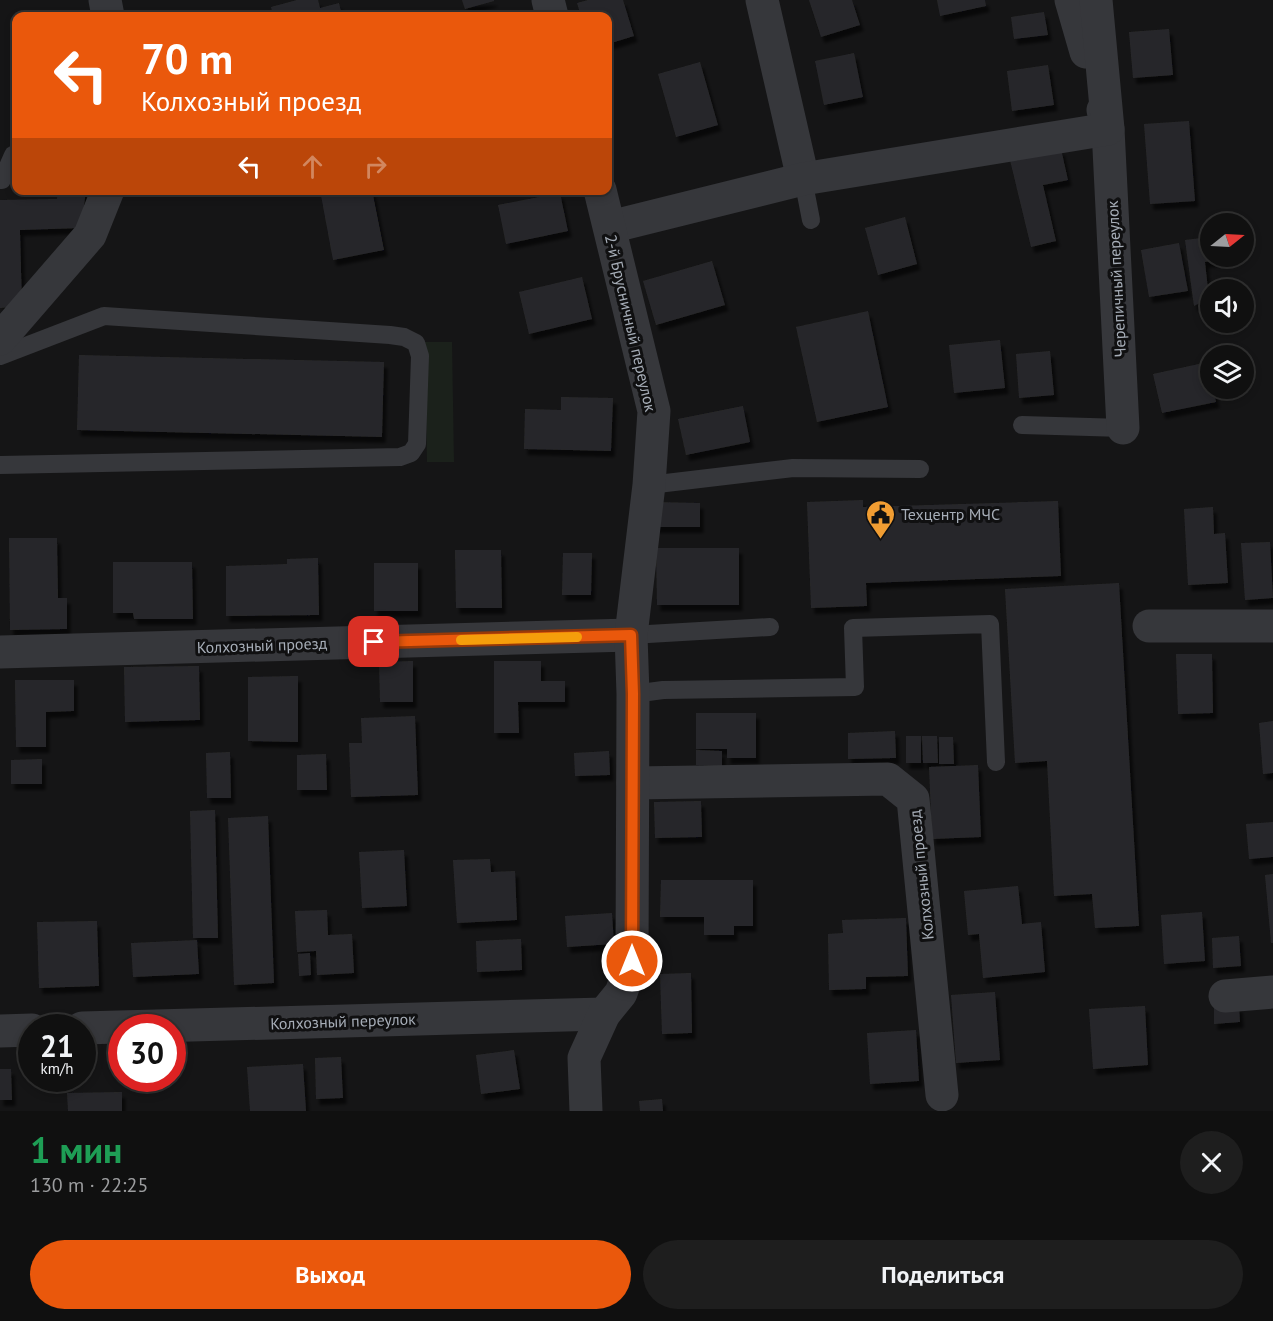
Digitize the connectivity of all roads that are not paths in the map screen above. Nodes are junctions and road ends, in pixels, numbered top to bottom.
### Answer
1 (762, 0) edge
2 (1071, 0) edge
3 (1096, 0) edge
4 (1108, 129) junction
5 (12, 157) edge
6 (803, 179) junction
7 (0, 180) edge
8 (106, 195) edge
9 (601, 195) edge
10 (811, 220) dead end
11 (610, 227) junction
12 (0, 339) edge
13 (0, 356) edge
14 (1022, 425) dead end
15 (1124, 428) joint
16 (0, 465) edge
17 (920, 469) dead end
18 (649, 485) junction
19 (1149, 626) dead end
20 (1273, 626) edge
21 (770, 627) dead end
22 (631, 635) junction
23 (0, 652) edge
24 (633, 694) junction
25 (996, 762) dead end
26 (633, 783) junction
27 (1273, 992) edge
28 (1225, 996) dead end
29 (604, 1014) junction
30 (96, 1028) edge
31 (18, 1030) edge
32 (0, 1031) edge
33 (942, 1095) dead end
34 (586, 1111) edge

1 - 6 street
2 - 4 street, Черепичный переулок
3 - 4 street, Черепичный переулок
4 - 6 street
4 - 15 street, Черепичный переулок
5 - 7 lane
6 - 10 lane
6 - 11 street
8 - 12 street
9 - 11 street, 2-й Брусничный переулок
11 - 18 street, 2-й Брусничный переулок
13 - 16 lane
14 - 15 lane
17 - 18 lane
18 - 22 street, 2-й Брусничный переулок
19 - 20 street
21 - 22 lane
22 - 23 street, Колхозный проезд
22 - 24 street
24 - 25 lane
24 - 26 street
26 - 29 street
26 - 33 street, Колхозный проезд
27 - 28 street
29 - 30 street, Колхозный переулок
29 - 34 street
31 - 32 street

